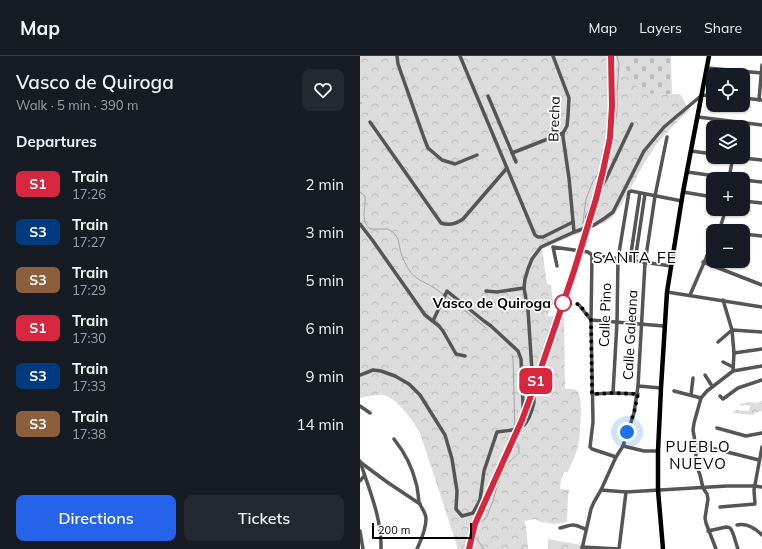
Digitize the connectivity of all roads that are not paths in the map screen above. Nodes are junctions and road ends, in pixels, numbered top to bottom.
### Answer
1 (397, 56) edge
2 (460, 56) edge
3 (553, 56) edge
4 (709, 56) edge
5 (762, 65) edge
6 (707, 68) edge
7 (750, 72) edge
8 (706, 73) edge
9 (762, 73) edge
10 (702, 95) junction
11 (706, 95) edge
12 (488, 96) dead end
13 (750, 99) edge
14 (760, 100) edge
15 (698, 117) junction
16 (370, 122) dead end
17 (632, 124) dead end
18 (762, 125) edge
19 (563, 133) junction
20 (666, 137) dead end
21 (691, 151) junction
22 (512, 153) junction
23 (706, 153) edge
24 (477, 155) dead end
25 (750, 159) edge
26 (762, 160) edge
27 (516, 162) dead end
28 (507, 168) junction
29 (687, 172) junction
30 (706, 175) edge
31 (750, 181) edge
32 (762, 182) edge
33 (683, 192) junction
34 (640, 193) junction
35 (645, 194) junction
36 (655, 196) junction
37 (706, 196) edge
38 (682, 201) junction
39 (750, 202) edge
40 (762, 203) edge
41 (573, 222) junction
42 (636, 223) junction
43 (640, 223) junction
44 (360, 224) edge
45 (587, 227) junction
46 (574, 232) junction
47 (750, 235) edge
48 (762, 236) edge
49 (592, 255) junction
50 (706, 256) edge
51 (618, 258) junction
52 (630, 260) junction
53 (635, 261) junction
54 (645, 262) junction
55 (703, 262) junction
56 (557, 266) dead end
57 (671, 266) junction
58 (762, 284) edge
59 (524, 288) junction
60 (486, 291) dead end
61 (667, 292) junction
62 (690, 295) junction
63 (724, 300) junction
64 (579, 304) dead end
65 (762, 307) edge
66 (591, 320) junction
67 (433, 321) junction
68 (617, 322) junction
69 (642, 324) junction
70 (664, 326) junction
71 (732, 330) junction
72 (762, 332) edge
73 (718, 342) dead end
74 (762, 349) edge
75 (734, 353) junction
76 (465, 356) dead end
77 (723, 362) dead end
78 (762, 366) edge
79 (734, 367) junction
80 (733, 371) junction
81 (360, 375) edge
82 (705, 376) dead end
83 (693, 378) dead end
84 (762, 380) edge
85 (638, 386) junction
86 (712, 386) junction
87 (661, 388) junction
88 (674, 391) dead end
89 (613, 393) junction
90 (592, 394) junction
91 (638, 394) junction
92 (691, 395) junction
93 (720, 396) dead end
94 (701, 398) junction
95 (360, 406) edge
96 (370, 413) dead end
97 (524, 426) junction
98 (717, 428) dead end
99 (762, 433) edge
100 (394, 440) dead end
101 (623, 446) junction
102 (696, 447) junction
103 (762, 447) edge
104 (658, 452) junction
105 (616, 457) junction
106 (759, 460) junction
107 (360, 462) edge
108 (364, 476) junction
109 (360, 481) edge
110 (754, 486) junction
111 (762, 487) edge
112 (704, 488) junction
113 (601, 490) junction
114 (658, 490) junction
115 (626, 492) junction
116 (420, 504) junction
117 (720, 506) dead end
118 (737, 525) dead end
119 (560, 528) dead end
120 (586, 529) junction
121 (708, 530) junction
122 (360, 531) edge
123 (762, 535) edge
124 (582, 548) edge
125 (594, 548) edge
126 (363, 549) edge
127 (381, 549) edge
128 (418, 549) edge
129 (619, 549) edge
130 (663, 549) edge
131 (716, 549) edge
132 (738, 549) edge

1 - 24 street
2 - 28 street
3 - 19 street, Brecha
4 - 6 main road
5 - 9 street
7 - 9 street
8 - 10 main road
9 - 14 street
10 - 11 street
10 - 15 main road
10 - 45 street
12 - 22 street
13 - 14 street
15 - 18 street
15 - 21 main road
16 - 28 street
17 - 45 street
19 - 22 street
19 - 41 street, Brecha
20 - 36 street, Calle Galeana
21 - 23 street
21 - 29 main road
22 - 27 street
25 - 26 street
28 - 41 street
29 - 30 street
29 - 33 main road
31 - 32 street
33 - 37 street
33 - 38 main road
34 - 35 street
34 - 42 street
34 - 51 street, Calle Pino
35 - 36 street
35 - 43 street
36 - 38 street
36 - 54 street, Calle Galeana
38 - 57 main road
39 - 40 street
41 - 46 street, Brecha
42 - 43 street
42 - 52 street
43 - 53 street
44 - 67 street
45 - 46 street
46 - 59 street
47 - 48 street
49 - 51 street
49 - 56 street
49 - 66 street
50 - 55 street
51 - 52 street
51 - 68 street, Calle Pino
52 - 53 street
53 - 54 street
54 - 57 street
54 - 69 street, Calle Galeana
55 - 58 street
55 - 62 street
57 - 61 main road
59 - 60 street
59 - 97 street
61 - 62 street
61 - 70 main road
62 - 63 street
63 - 65 street
63 - 71 street
64 - 66 street
66 - 68 street
66 - 90 street
67 - 76 street
67 - 97 street
68 - 69 street
68 - 89 street, Calle Pino
69 - 70 street
69 - 85 street, Calle Galeana
70 - 87 main road
71 - 72 street
71 - 73 street
71 - 75 street
74 - 75 street
75 - 79 street
77 - 79 street
78 - 80 street
79 - 80 street
80 - 86 street
81 - 97 street
82 - 86 street
83 - 92 street
84 - 93 street
85 - 87 street
85 - 91 street, Calle Galeana
86 - 94 street
87 - 104 main road
88 - 92 street
89 - 90 street
89 - 91 street
90 - 105 street
91 - 101 street, Calle Galeana
92 - 94 street
94 - 102 street
95 - 96 street
98 - 99 street
100 - 116 street
101 - 104 street
101 - 105 street, Calle Galeana
102 - 106 street
102 - 112 street
103 - 106 street
104 - 114 main road
105 - 113 street, Calle Galeana
106 - 110 street
107 - 108 street
107 - 116 street
108 - 109 street
108 - 127 street
110 - 111 street
110 - 112 street
110 - 117 street
112 - 114 street
112 - 121 street
113 - 115 street
113 - 120 street, Calle Galeana
114 - 115 street
114 - 130 main road
115 - 129 street
116 - 128 street
118 - 123 street
119 - 120 street
120 - 124 street, Calle Galeana
121 - 131 street
121 - 132 street
122 - 126 street
124 - 125 street
125 - 129 street

